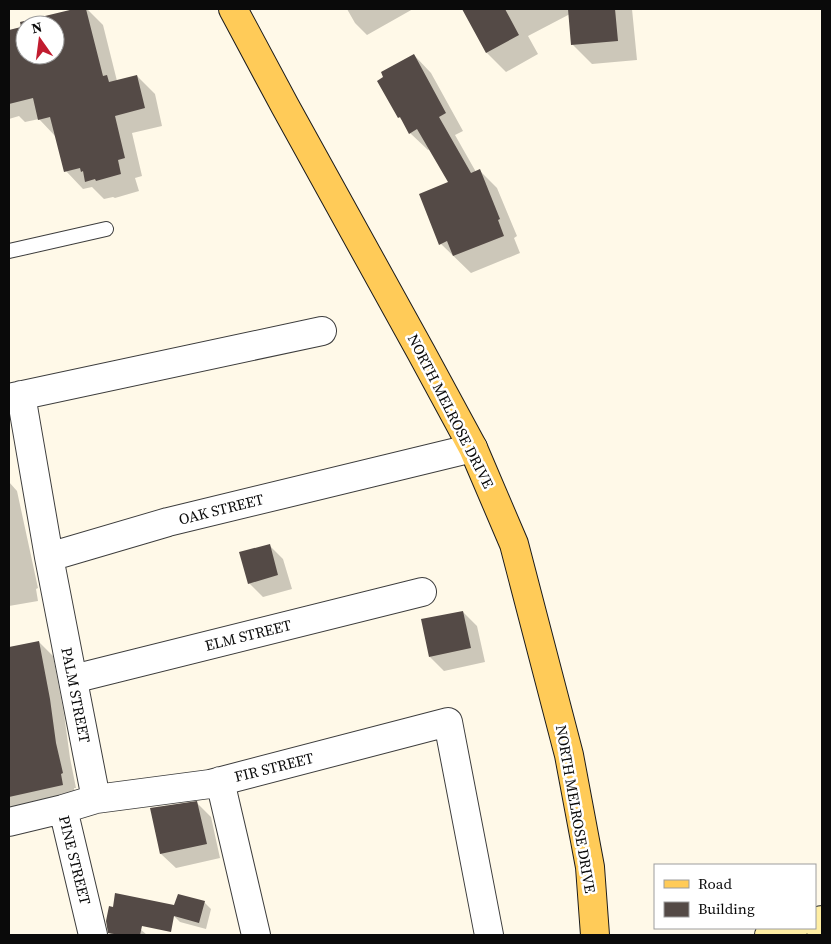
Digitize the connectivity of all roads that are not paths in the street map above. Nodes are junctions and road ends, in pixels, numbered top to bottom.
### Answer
1 (234, 9) edge
2 (106, 229) dead end
3 (9, 251) edge
4 (322, 331) dead end
5 (15, 396) edge
6 (473, 448) junction
7 (49, 558) junction
8 (422, 592) dead end
9 (73, 679) junction
10 (220, 781) junction
11 (96, 799) junction
12 (63, 809) junction
13 (9, 822) edge
14 (790, 929) edge
15 (93, 935) edge
16 (256, 935) edge
17 (489, 935) edge
18 (595, 935) edge
19 (769, 935) edge

1 - 6 main road, NORTH MELROSE DRIVE
2 - 3 lane
4 - 5 street
5 - 7 street, PALM STREET
6 - 7 street, OAK STREET
6 - 18 main road, NORTH MELROSE DRIVE
7 - 9 street, PALM STREET
8 - 9 street, ELM STREET
9 - 11 street, PALM STREET
10 - 11 street, FIR STREET
10 - 16 street
10 - 17 street, FIR STREET
11 - 12 street
12 - 13 street, PINE STREET
12 - 15 street, PINE STREET
14 - 19 main road

